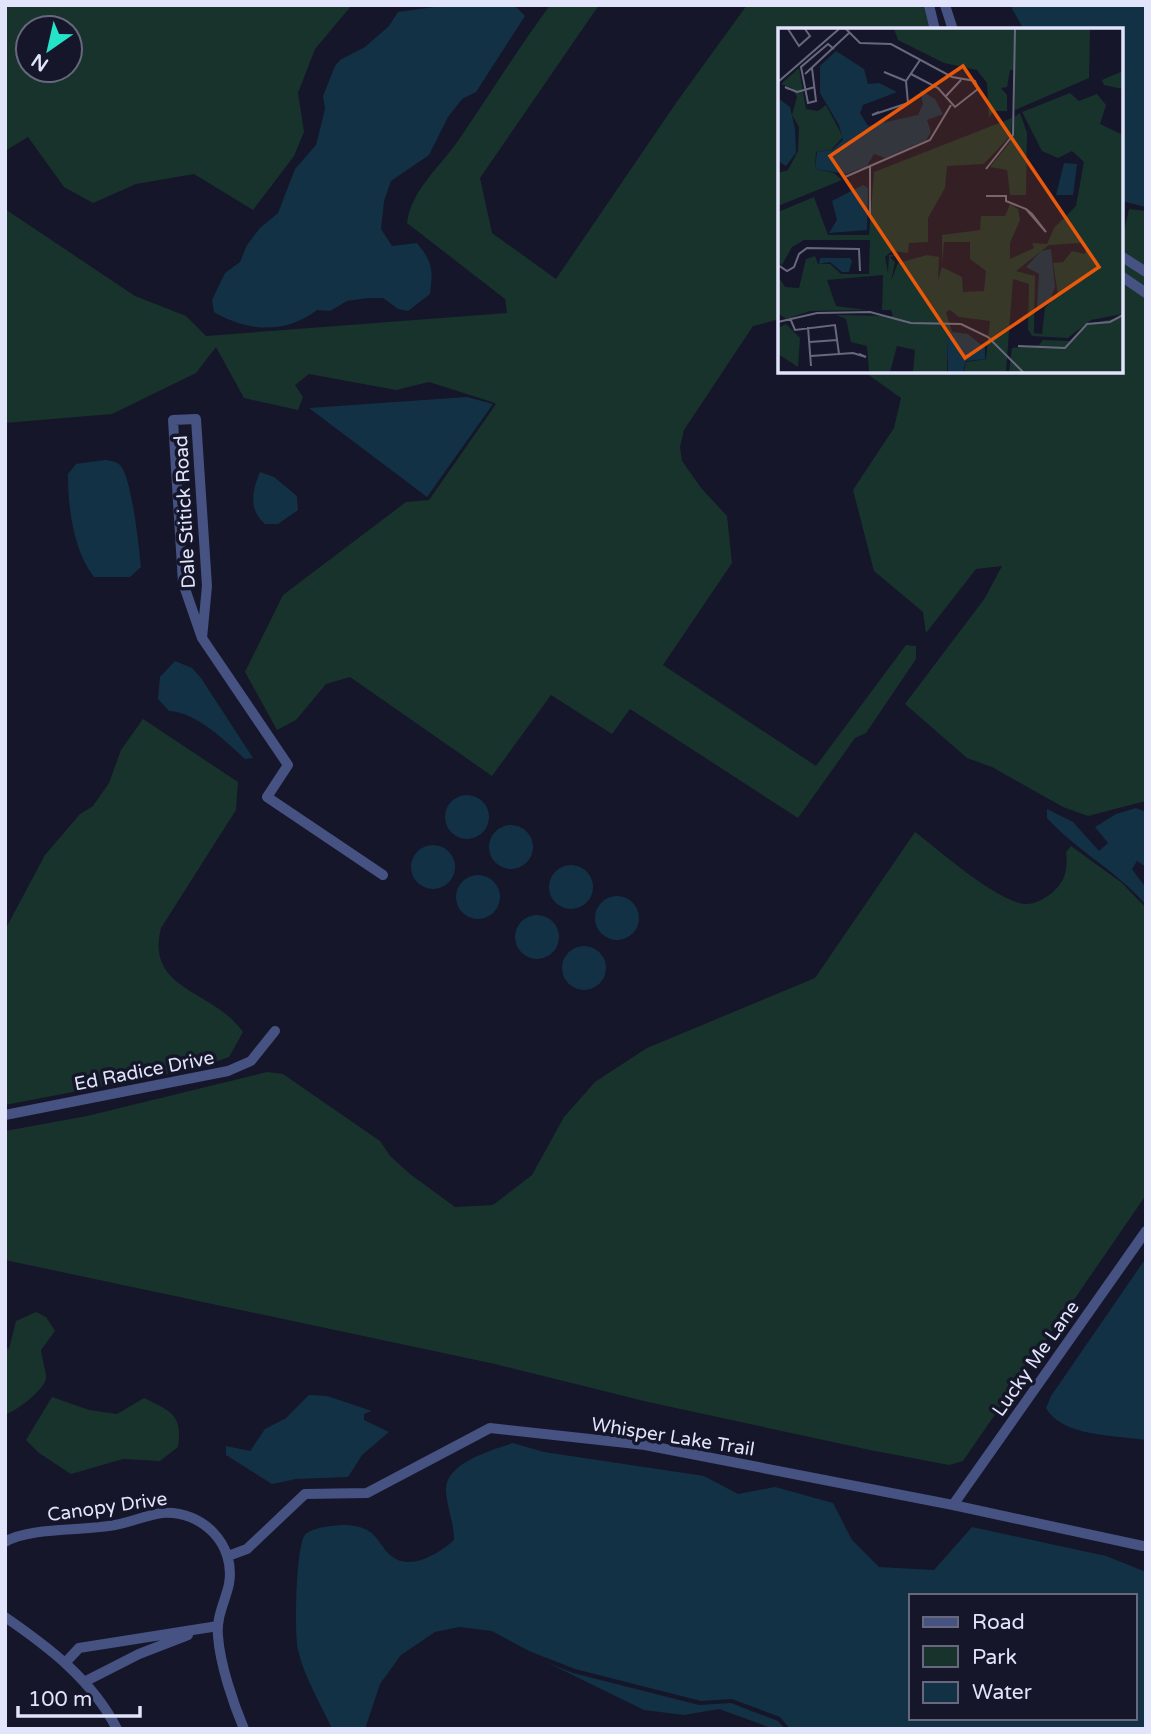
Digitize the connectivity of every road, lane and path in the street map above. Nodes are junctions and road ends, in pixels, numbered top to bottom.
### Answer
1 (929, 5) edge
2 (945, 5) edge
3 (935, 28) edge
4 (952, 28) edge
5 (1123, 257) edge
6 (1146, 272) edge
7 (1123, 277) edge
8 (1146, 293) edge
9 (202, 638) junction
10 (383, 874) dead end
11 (275, 1031) dead end
12 (5, 1115) edge
13 (1146, 1231) edge
14 (953, 1505) junction
15 (5, 1542) edge
16 (1143, 1546) dead end
17 (228, 1556) junction
18 (5, 1617) edge
19 (218, 1626) junction
20 (194, 1632) junction
21 (66, 1662) junction
22 (84, 1682) junction
23 (117, 1729) edge
24 (244, 1729) edge

1 - 3 street
2 - 4 street
5 - 6 street
7 - 8 street
9 - 9 street, Dale Stitick Road
9 - 10 street, Dale Stitick Road
11 - 12 street, Ed Radice Drive
13 - 14 street, Lucky Me Lane
14 - 16 street, Whisper Lake Trail
14 - 17 street, Whisper Lake Trail
15 - 17 street, Canopy Drive
17 - 19 street
18 - 21 street
19 - 20 street
19 - 24 street
20 - 21 street
20 - 22 street
21 - 22 street
22 - 23 street

